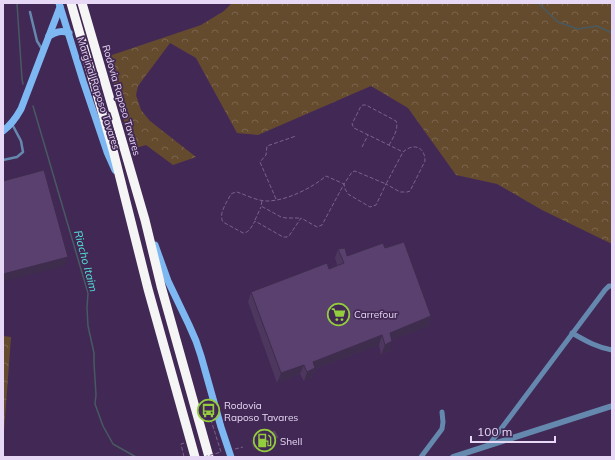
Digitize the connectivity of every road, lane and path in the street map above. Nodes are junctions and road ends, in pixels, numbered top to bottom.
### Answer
1 (71, 3) edge
2 (82, 3) edge
3 (60, 5) edge
4 (30, 12) dead end
5 (69, 33) junction
6 (49, 36) junction
7 (44, 51) junction
8 (12, 124) junction
9 (3, 131) edge
10 (368, 135) junction
11 (296, 136) dead end
12 (389, 145) junction
13 (362, 147) dead end
14 (403, 152) junction
15 (3, 160) edge
16 (344, 184) junction
17 (386, 184) junction
18 (123, 188) junction
19 (276, 200) junction
20 (262, 201) junction
21 (261, 206) junction
22 (301, 218) junction
23 (145, 220) junction
24 (254, 221) junction
25 (612, 286) edge
26 (572, 333) junction
27 (612, 350) edge
28 (612, 406) edge
29 (442, 412) dead end
30 (210, 417) dead end
31 (183, 443) dead end
32 (489, 445) junction
33 (242, 447) dead end
34 (233, 449) dead end
35 (184, 457) edge
36 (195, 457) edge
37 (204, 457) edge
38 (209, 457) edge
39 (231, 457) edge
40 (421, 457) edge
41 (453, 457) edge

1 - 18 highway
2 - 23 highway, Rodovia Raposo Tavares
3 - 5 main road, Marginal Raposo Tavares
3 - 6 main road
4 - 7 lane
5 - 6 main road
5 - 18 main road, Marginal Raposo Tavares
6 - 7 main road
7 - 8 main road
8 - 9 main road
8 - 15 lane
10 - 12 path
10 - 12 path
10 - 13 path
11 - 19 path
12 - 14 path
14 - 17 path
14 - 17 path
16 - 17 path
16 - 17 path
16 - 19 path
16 - 22 path
18 - 36 highway
19 - 20 path
20 - 21 path
20 - 24 path
21 - 22 path
21 - 24 path
22 - 24 path
23 - 38 highway, Rodovia Raposo Tavares
23 - 39 main road
25 - 26 street
26 - 27 street
26 - 32 street
28 - 32 street
29 - 40 street
30 - 37 path, bridge
31 - 35 path
32 - 41 street
33 - 34 path

